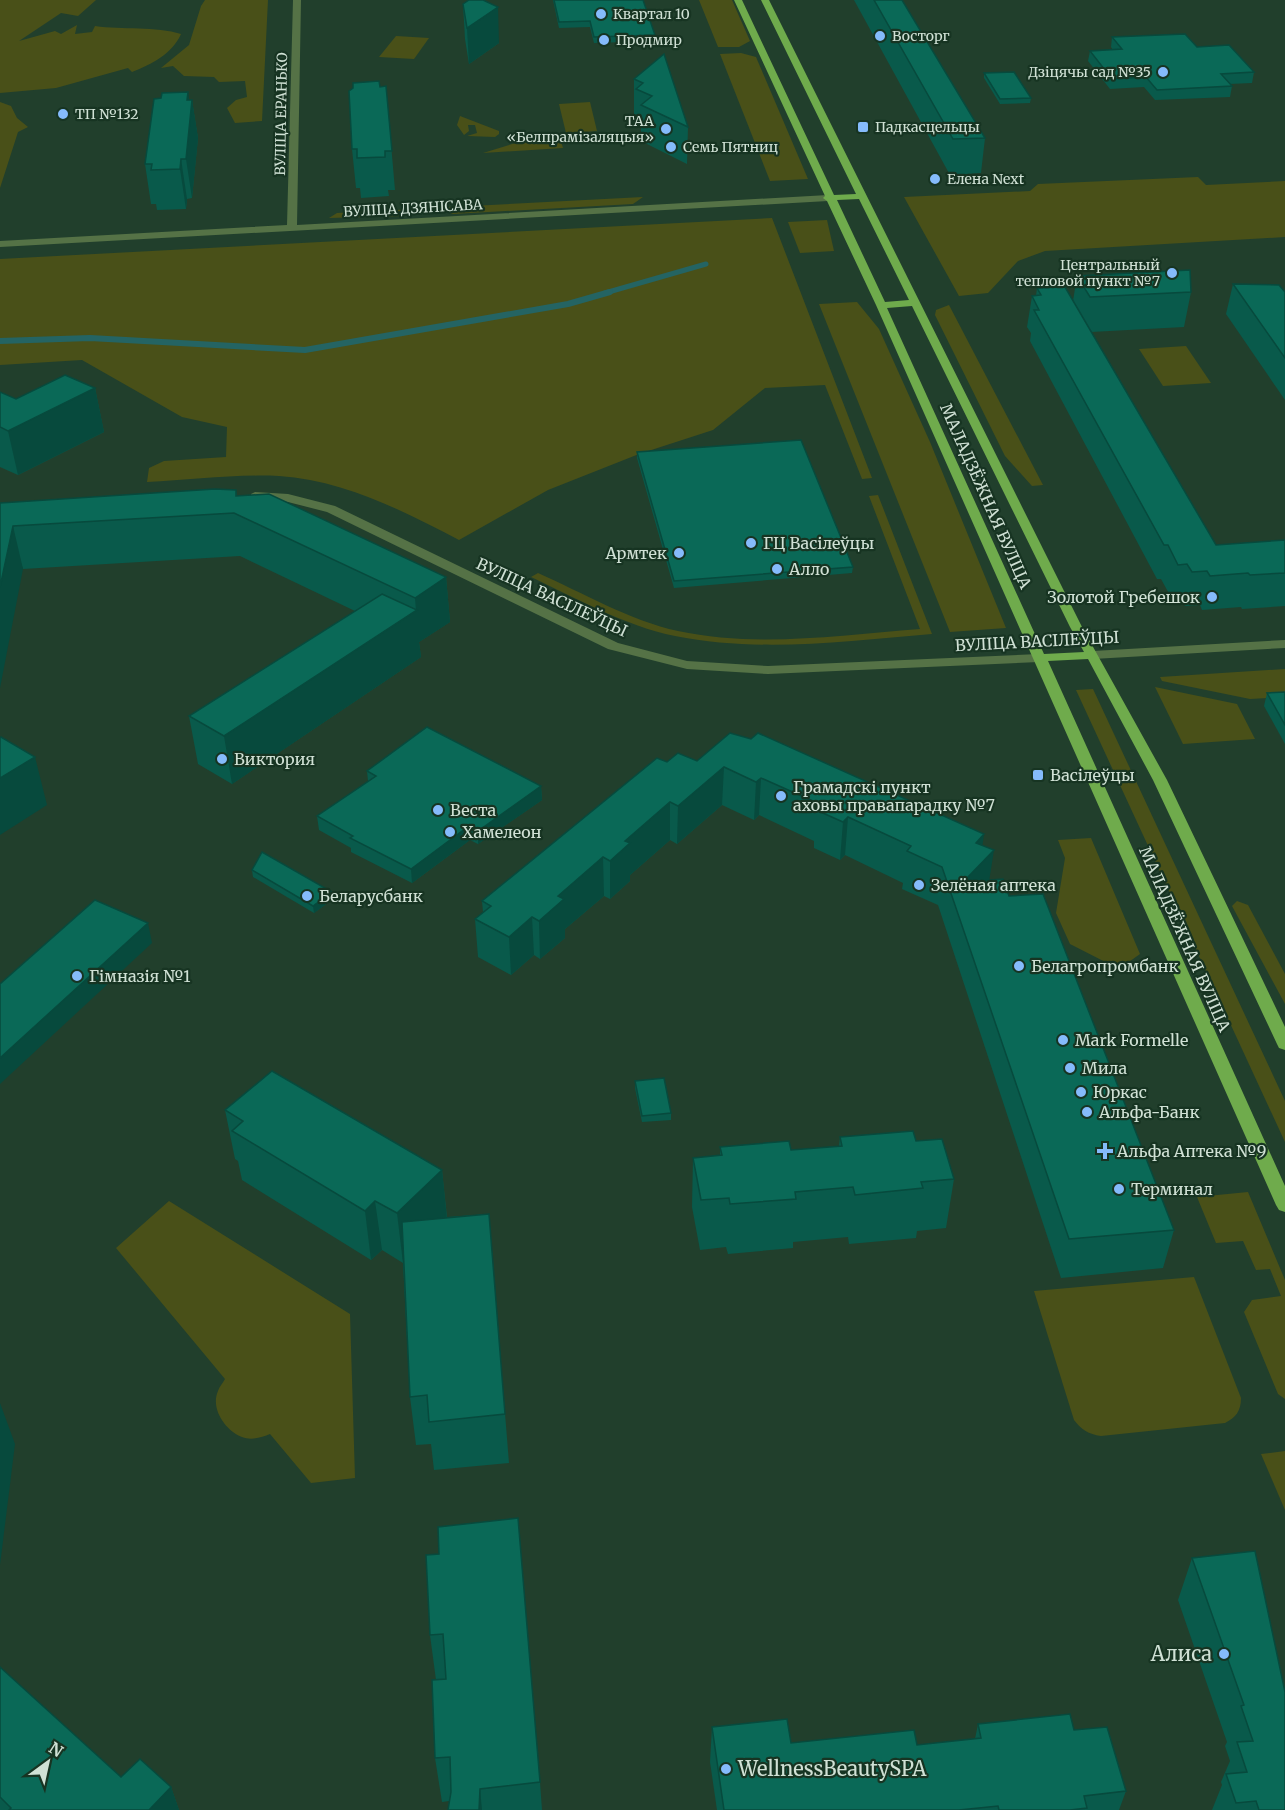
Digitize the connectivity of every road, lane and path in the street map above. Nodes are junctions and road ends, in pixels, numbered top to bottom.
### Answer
1 (297, 0) edge
2 (738, 0) edge
3 (765, 0) edge
4 (862, 196) junction
5 (828, 198) junction
6 (292, 228) junction
7 (0, 244) edge
8 (916, 303) junction
9 (880, 305) junction
10 (238, 497) edge
11 (1285, 644) edge
12 (1093, 655) junction
13 (1040, 658) junction
14 (1285, 1044) edge
15 (1285, 1205) edge

1 - 6 street, ВУЛІЦА ЕРАНЬКО
2 - 5 main road, МАЛАДЗЁЖНАЯ ВУЛІЦА
3 - 4 main road, МАЛАДЗЁЖНАЯ ВУЛІЦА
4 - 5 main road
4 - 8 main road, МАЛАДЗЁЖНАЯ ВУЛІЦА
5 - 6 street, ВУЛІЦА ДЗЯНІСАВА
5 - 9 main road, МАЛАДЗЁЖНАЯ ВУЛІЦА
6 - 7 street, ВУЛІЦА ДЗЯНІСАВА
8 - 9 main road
8 - 12 main road, МАЛАДЗЁЖНАЯ ВУЛІЦА
9 - 13 main road, МАЛАДЗЁЖНАЯ ВУЛІЦА
10 - 13 street, ВУЛІЦА ВАСІЛЕЎЦЫ
11 - 12 street, ВУЛІЦА ВАСІЛЕЎЦЫ
12 - 13 main road, ВУЛІЦА ВАСІЛЕЎЦЫ
12 - 14 main road, МАЛАДЗЁЖНАЯ ВУЛІЦА
13 - 15 main road, МАЛАДЗЁЖНАЯ ВУЛІЦА

